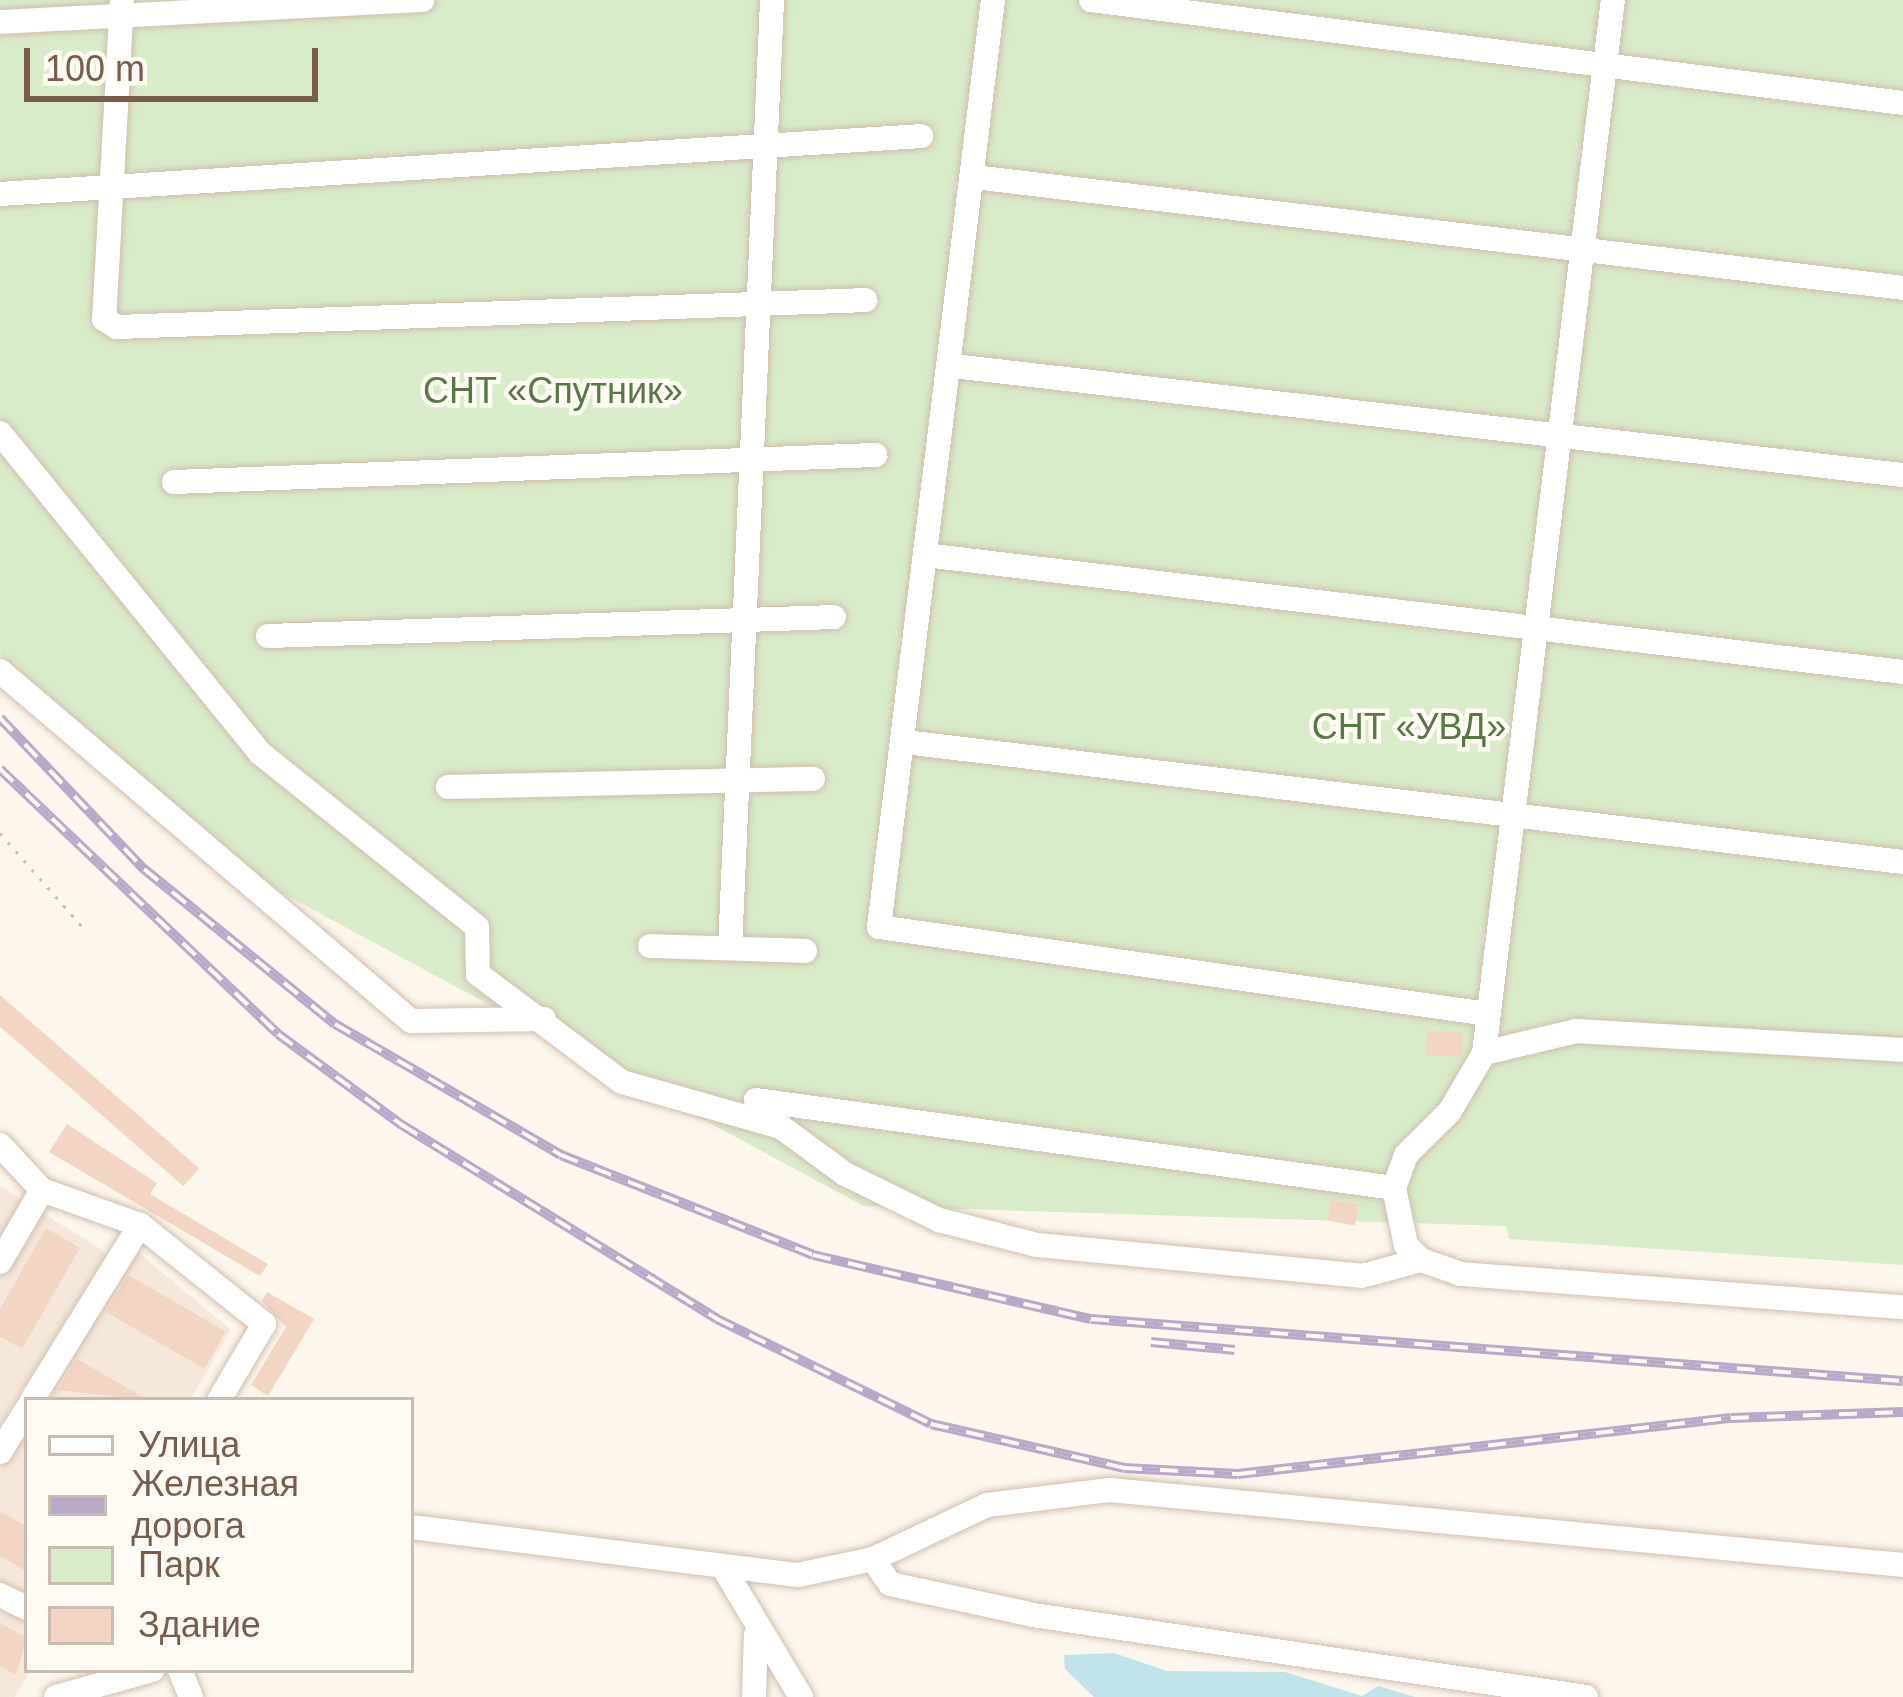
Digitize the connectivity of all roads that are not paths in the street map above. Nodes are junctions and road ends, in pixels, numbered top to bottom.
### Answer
1 (422, 0) edge
2 (772, 0) edge
3 (993, 0) edge
4 (1091, 0) edge
5 (1613, 0) edge
6 (121, 8) edge
7 (0, 22) edge
8 (1604, 64) junction
9 (1903, 103) edge
10 (922, 136) dead end
11 (770, 140) junction
12 (974, 177) junction
13 (108, 187) junction
14 (11, 193) edge
15 (0, 212) edge
16 (1577, 253) junction
17 (1903, 288) edge
18 (762, 297) junction
19 (866, 300) dead end
20 (953, 366) junction
21 (0, 433) edge
22 (1556, 436) junction
23 (875, 454) dead end
24 (753, 458) junction
25 (1903, 475) edge
26 (174, 482) dead end
27 (933, 556) junction
28 (745, 617) junction
29 (834, 617) dead end
30 (1533, 629) junction
31 (268, 636) dead end
32 (0, 671) edge
33 (1903, 672) edge
34 (905, 742) junction
35 (813, 779) dead end
36 (736, 782) junction
37 (448, 787) dead end
38 (1511, 820) junction
39 (1903, 862) edge
40 (650, 946) dead end
41 (730, 948) junction
42 (805, 951) dead end
43 (1481, 1012) junction
44 (546, 1019) junction
45 (1903, 1051) edge
46 (1484, 1053) junction
47 (756, 1100) dead end
48 (0, 1144) edge
49 (1394, 1188) junction
50 (42, 1190) junction
51 (140, 1225) junction
52 (1421, 1259) junction
53 (0, 1262) edge
54 (1903, 1307) edge
55 (34, 1397) edge
56 (221, 1397) edge
57 (24, 1413) edge
58 (0, 1452) edge
59 (414, 1527) edge
60 (873, 1559) junction
61 (1903, 1565) edge
62 (726, 1572) junction
63 (756, 1635) junction
64 (144, 1673) edge
65 (102, 1690) edge
66 (56, 1697) edge
67 (754, 1697) edge
68 (801, 1697) edge
69 (1586, 1697) edge

1 - 6 street
2 - 11 street
3 - 12 street
4 - 8 street
5 - 8 street
6 - 7 street
6 - 13 street
8 - 9 street
8 - 16 street
10 - 11 street
11 - 13 street
11 - 18 street
12 - 16 street
12 - 20 street
13 - 14 street
13 - 18 street
14 - 15 street
16 - 17 street
16 - 22 street
18 - 19 street
18 - 24 street
20 - 22 street
20 - 27 street
21 - 44 street
22 - 25 street
22 - 30 street
23 - 24 street
24 - 26 street
24 - 28 street
27 - 30 street
27 - 34 street
28 - 29 street
28 - 31 street
28 - 36 street
30 - 33 street
30 - 38 street
32 - 44 street
34 - 38 street
34 - 43 street
35 - 36 street
36 - 37 street
36 - 41 street
38 - 39 street
38 - 43 street
40 - 41 street
41 - 42 street
43 - 46 street
44 - 52 street
45 - 46 street
46 - 49 street
47 - 49 street
48 - 50 street
49 - 52 street
50 - 51 street
50 - 53 street
51 - 55 street
51 - 56 street
52 - 54 street
57 - 58 street
59 - 62 street
60 - 61 street
60 - 62 street
60 - 69 street
62 - 63 street
63 - 67 street
63 - 68 street
64 - 65 street
65 - 66 street

